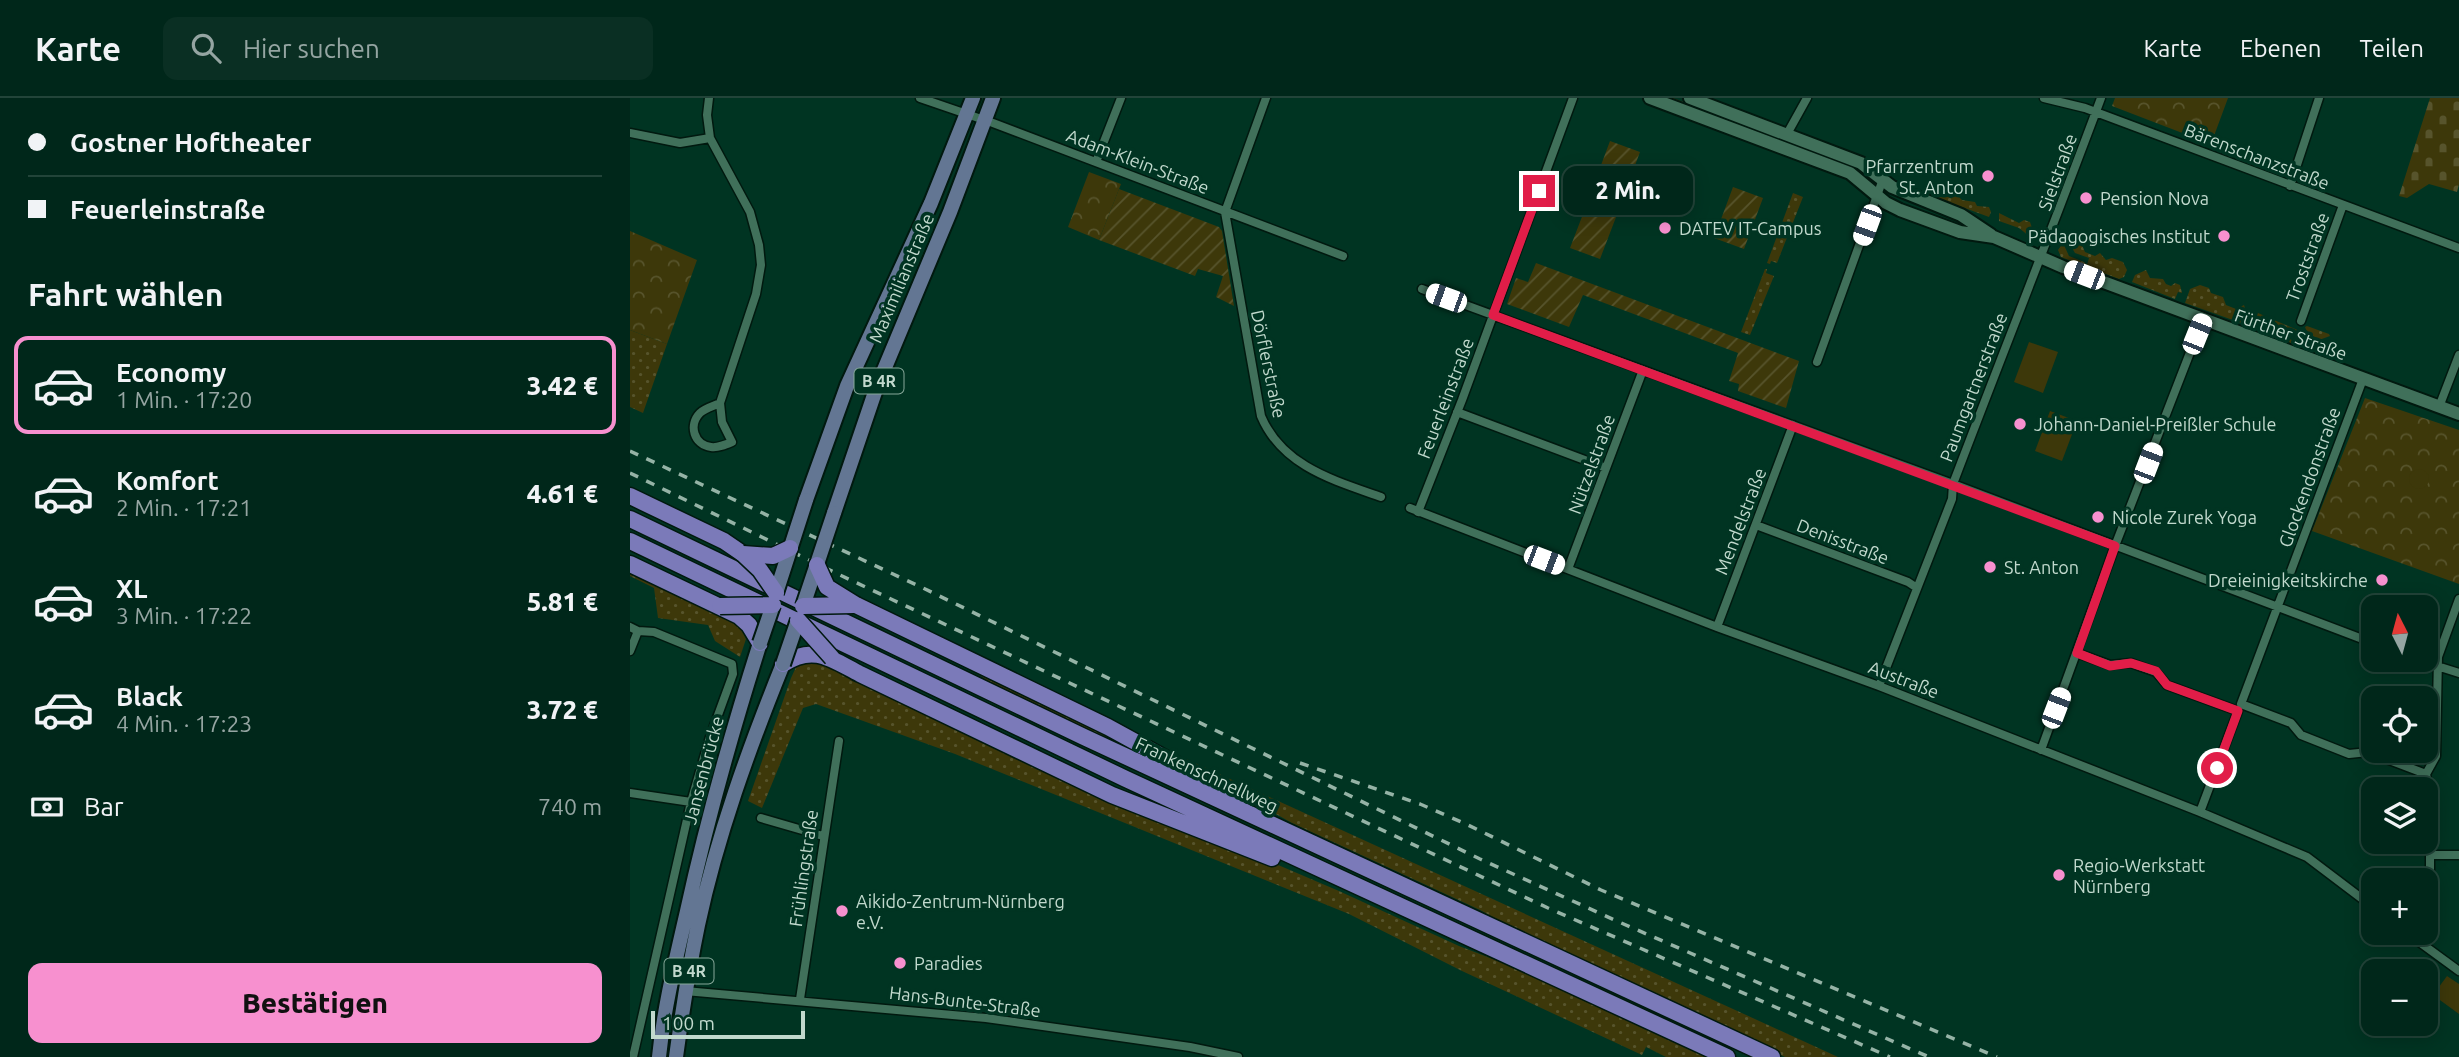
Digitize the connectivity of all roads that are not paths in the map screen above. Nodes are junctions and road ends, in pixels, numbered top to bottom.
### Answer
1 (709, 98) edge
2 (920, 98) edge
3 (973, 98) edge
4 (993, 98) edge
5 (1121, 98) edge
6 (1266, 98) edge
7 (1573, 98) edge
8 (1650, 98) edge
9 (1690, 98) edge
10 (1807, 98) edge
11 (2043, 98) edge
12 (2101, 98) edge
13 (2319, 98) edge
14 (2096, 113) junction
15 (968, 114) junction
16 (985, 120) junction
17 (630, 133) edge
18 (1787, 134) junction
19 (710, 138) junction
20 (1096, 162) junction
21 (1883, 179) junction
22 (2290, 186) junction
23 (1877, 195) junction
24 (2343, 205) junction
25 (1225, 212) junction
26 (1994, 237) junction
27 (2459, 248) edge
28 (1343, 256) dead end
29 (2040, 257) junction
30 (1422, 289) dead end
31 (1493, 315) junction
32 (2203, 319) junction
33 (2301, 321) dead end
34 (2459, 355) edge
35 (1816, 362) dead end
36 (1643, 370) junction
37 (2362, 379) junction
38 (720, 403) junction
39 (2439, 407) junction
40 (1457, 412) junction
41 (2459, 414) edge
42 (1793, 425) junction
43 (1606, 468) junction
44 (1953, 484) junction
45 (630, 496) edge
46 (1381, 497) dead end
47 (806, 500) joint
48 (1414, 510) joint
49 (834, 513) joint
50 (630, 519) edge
51 (1756, 525) junction
52 (630, 541) edge
53 (2115, 546) junction
54 (790, 548) junction
55 (743, 554) junction
56 (630, 564) edge
57 (817, 565) junction
58 (1568, 569) junction
59 (1917, 588) junction
60 (2459, 599) edge
61 (778, 601) junction
62 (856, 605) junction
63 (720, 606) junction
64 (2277, 607) junction
65 (801, 613) junction
66 (1717, 627) junction
67 (634, 629) edge
68 (2361, 638) edge
69 (760, 643) junction
70 (630, 651) edge
71 (2077, 653) junction
72 (832, 657) junction
73 (2438, 657) edge
74 (783, 664) junction
75 (2438, 667) edge
76 (2438, 672) edge
77 (2459, 673) edge
78 (1879, 687) junction
79 (2239, 708) junction
80 (839, 740) dead end
81 (2041, 750) junction
82 (2426, 774) junction
83 (630, 793) edge
84 (691, 802) junction
85 (2200, 811) junction
86 (761, 818) dead end
87 (1280, 830) junction
88 (823, 836) junction
89 (2431, 855) junction
90 (2459, 855) edge
91 (2431, 868) edge
92 (1337, 878) junction
93 (700, 885) junction
94 (2361, 898) edge
95 (2425, 945) edge
96 (2459, 971) edge
97 (685, 991) junction
98 (800, 999) junction
99 (633, 1057) edge
100 (659, 1057) edge
101 (676, 1057) edge
102 (1238, 1057) edge
103 (1727, 1057) edge
104 (1772, 1057) edge

1 - 19 street
2 - 15 street, Adam-Klein-Straße
3 - 15 main road, Maximilianstraße / B 4R
4 - 16 main road, Maximilianstraße / B 4R
5 - 20 street
6 - 25 street
7 - 31 street, Feuerleinstraße
8 - 23 main road, Fürther Straße
9 - 18 main road, Fürther Straße
10 - 18 street
11 - 14 street, Bärenschanzstraße
12 - 14 street, Sielstraße
13 - 22 street
14 - 22 street, Bärenschanzstraße
14 - 29 street, Sielstraße
15 - 16 street, Adam-Klein-Straße
15 - 47 main road, Maximilianstraße / B 4R
16 - 20 street, Adam-Klein-Straße
16 - 49 main road, Maximilianstraße / B 4R
17 - 19 street
18 - 21 main road, Fürther Straße
19 - 38 street
20 - 25 street, Adam-Klein-Straße
21 - 23 street
21 - 26 main road, Fürther Straße
22 - 24 street, Bärenschanzstraße
23 - 26 main road, Fürther Straße
23 - 35 street
24 - 27 street, Bärenschanzstraße
24 - 33 street, Troststraße
25 - 28 street, Adam-Klein-Straße
25 - 46 street, Dörflerstraße
26 - 29 main road, Fürther Straße
29 - 32 main road, Fürther Straße
29 - 44 street, Paumgartnerstraße
30 - 31 street
31 - 36 street
31 - 40 street, Feuerleinstraße
32 - 37 main road, Fürther Straße
32 - 53 street
34 - 39 street
36 - 42 street
36 - 43 street, Nützelstraße
37 - 39 main road, Fürther Straße
37 - 64 street, Glockendonstraße
38 - 38 street
39 - 41 main road, Fürther Straße
40 - 43 street
40 - 48 street, Feuerleinstraße
42 - 44 street
42 - 51 street, Mendelstraße
43 - 58 street, Nützelstraße
44 - 53 street
44 - 59 street, Paumgartnerstraße
45 - 55 highway
47 - 54 main road, Jansenbrücke / B 4R, bridge
48 - 58 street, Austraße
49 - 57 main road, Jansenbrücke / B 4R, bridge
50 - 87 highway, Frankenschnellweg
51 - 59 street, Denisstraße
51 - 66 street, Mendelstraße
52 - 92 highway
53 - 64 street
53 - 71 street
54 - 55 highway, bridge
54 - 61 main road, Jansenbrücke / B 4R, bridge
55 - 61 highway, bridge
56 - 63 highway
57 - 62 highway, bridge
57 - 65 main road, Jansenbrücke / B 4R, bridge
58 - 66 street, Austraße
59 - 78 street, Paumgartnerstraße
60 - 73 street
61 - 63 highway, bridge
61 - 65 highway
61 - 69 main road, Jansenbrücke / B 4R, bridge
62 - 65 highway, bridge
62 - 87 highway
63 - 69 highway
64 - 68 street
64 - 79 street, Glockendonstraße
65 - 72 highway, bridge
65 - 74 main road, Jansenbrücke / B 4R, bridge
66 - 78 street, Austraße
67 - 70 street
67 - 84 street
69 - 93 main road, Jansenbrücke / B 4R
71 - 79 street
71 - 81 street
72 - 74 highway
72 - 92 highway
74 - 93 main road, Jansenbrücke / B 4R
75 - 77 street
76 - 82 street
78 - 81 street, Austraße
79 - 82 street
79 - 85 street, Glockendonstraße
80 - 88 street, Frühlingstraße
81 - 85 street, Austraße
82 - 89 street
83 - 84 street
84 - 99 street
85 - 94 street, Austraße
86 - 88 street
87 - 104 highway, Frankenschnellweg
88 - 98 street, Frühlingstraße
89 - 90 street
89 - 91 street
92 - 103 highway
93 - 97 main road, Jansenbrücke / B 4R
93 - 100 main road, Jansenbrücke / B 4R
95 - 96 street
97 - 98 street, Hans-Bunte-Straße
97 - 101 main road, Jansenbrücke / B 4R
98 - 102 street, Hans-Bunte-Straße

